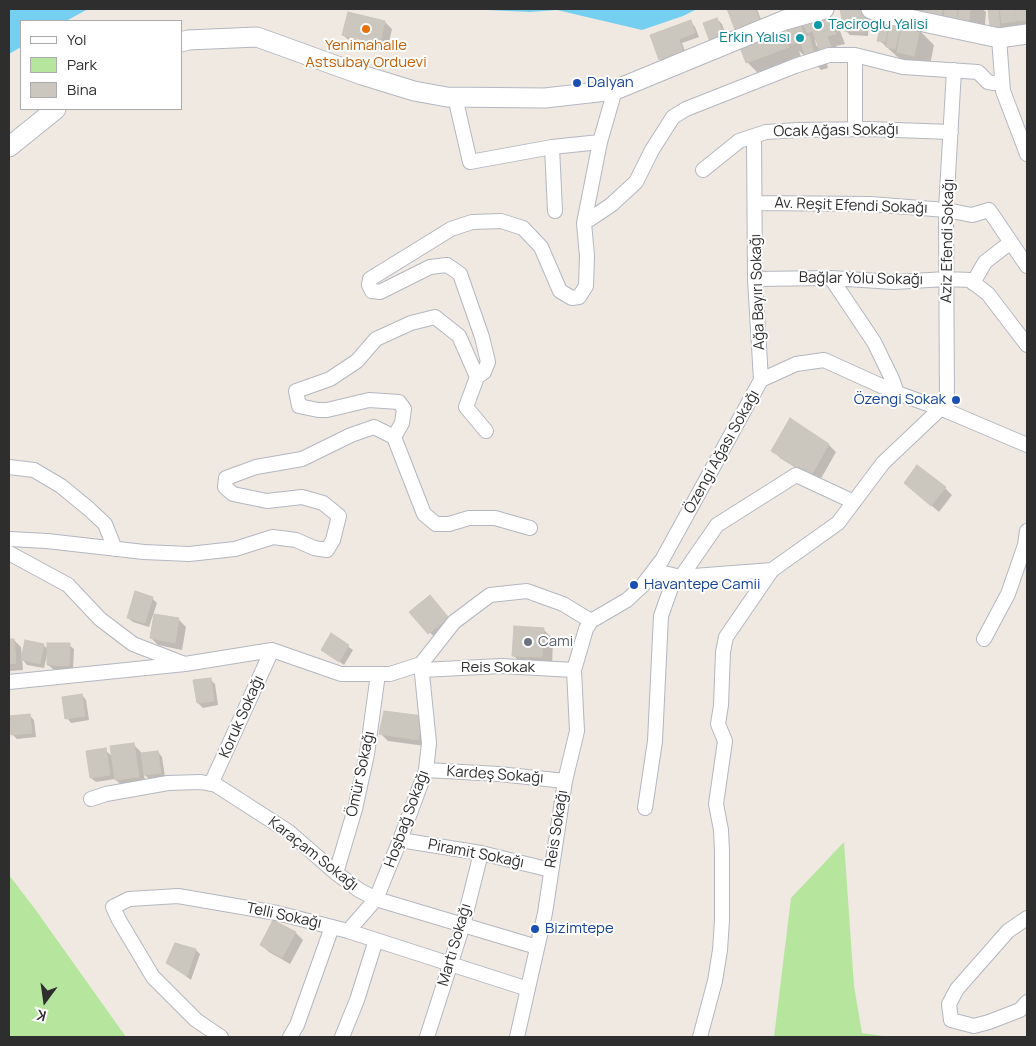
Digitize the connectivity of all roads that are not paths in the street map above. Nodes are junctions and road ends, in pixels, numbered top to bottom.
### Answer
1 (824, 9) edge
2 (871, 9) edge
3 (1027, 34) edge
4 (999, 38) junction
5 (182, 42) edge
6 (855, 55) junction
7 (954, 70) junction
8 (1002, 82) junction
9 (615, 90) junction
10 (455, 97) junction
11 (55, 110) edge
12 (855, 130) junction
13 (950, 132) junction
14 (754, 136) junction
15 (600, 142) junction
16 (9, 147) edge
17 (552, 147) junction
18 (1027, 154) edge
19 (703, 170) dead end
20 (755, 203) junction
21 (946, 210) junction
22 (554, 211) dead end
23 (584, 223) junction
24 (1011, 242) junction
25 (1027, 266) edge
26 (831, 278) junction
27 (755, 279) junction
28 (947, 279) junction
29 (973, 283) junction
30 (1027, 345) edge
31 (477, 378) junction
32 (761, 380) junction
33 (897, 393) junction
34 (943, 410) junction
35 (486, 431) dead end
36 (394, 437) junction
37 (1027, 445) edge
38 (9, 467) edge
39 (854, 502) junction
40 (530, 528) dead end
41 (1027, 531) edge
42 (9, 540) edge
43 (115, 549) junction
44 (9, 554) edge
45 (772, 570) junction
46 (655, 571) junction
47 (681, 577) junction
48 (591, 621) junction
49 (984, 639) dead end
50 (272, 650) junction
51 (185, 664) junction
52 (422, 667) junction
53 (574, 670) junction
54 (378, 674) junction
55 (9, 682) edge
56 (426, 770) junction
57 (565, 781) junction
58 (211, 784) junction
59 (91, 799) dead end
60 (645, 808) dead end
61 (400, 840) junction
62 (481, 853) junction
63 (551, 870) junction
64 (336, 873) junction
65 (376, 899) junction
66 (1027, 918) edge
67 (462, 925) junction
68 (332, 927) junction
69 (348, 931) junction
70 (376, 940) junction
71 (537, 947) junction
72 (450, 965) junction
73 (528, 989) junction
74 (1027, 1002) edge
75 (221, 1037) edge
76 (290, 1037) edge
77 (342, 1037) edge
78 (428, 1037) edge
79 (517, 1037) edge
80 (700, 1037) edge

1 - 9 main road
2 - 4 main road
3 - 4 main road
4 - 8 street
5 - 10 main road
6 - 7 street
6 - 12 street
6 - 23 street
7 - 8 street
7 - 13 street, Aziz Efendi Sokağı
8 - 18 street
9 - 10 main road
9 - 15 street
10 - 17 street
11 - 16 main road
12 - 13 street, Ocak Ağası Sokağı
12 - 14 street, Ocak Ağası Sokağı
13 - 21 street, Aziz Efendi Sokağı
14 - 19 street, Ocak Ağası Sokağı
14 - 20 street, Ağa Bayırı Sokağı
15 - 17 street
15 - 23 street
17 - 22 street
20 - 21 street, Av. Reşit Efendi Sokağı
20 - 27 street, Ağa Bayırı Sokağı
21 - 24 street, Av. Reşit Efendi Sokağı
21 - 28 street, Aziz Efendi Sokağı
23 - 31 street
24 - 25 street
24 - 29 street
26 - 27 street, Bağlar Yolu Sokağı
26 - 28 street, Bağlar Yolu Sokağı
26 - 33 street
27 - 32 street, Ağa Bayırı Sokağı
28 - 29 street, Bağlar Yolu Sokağı
28 - 34 street, Aziz Efendi Sokağı
29 - 30 street
31 - 35 street
31 - 36 street
32 - 33 street, Özengi Ağası Sokağı
32 - 46 street, Özengi Ağası Sokağı
33 - 34 street, Özengi Ağası Sokağı
34 - 37 street, Özengi Ağası Sokağı
34 - 39 street
36 - 40 street
36 - 43 street
38 - 43 street
39 - 45 street
39 - 47 street
41 - 49 street
42 - 43 street
44 - 51 street
45 - 47 street
45 - 80 street
46 - 47 street
46 - 48 street, Özengi Ağası Sokağı
47 - 60 street
48 - 52 street
48 - 53 street, Reis Sokağı
50 - 51 street
50 - 54 street, Reis Sokak
50 - 58 street, Koruk Sokağı
51 - 55 street
52 - 53 street, Reis Sokak
52 - 54 street, Reis Sokak
52 - 56 street, Hoşbağ Sokağı
53 - 57 street, Reis Sokağı
54 - 64 street, Ömür Sokağı
56 - 57 street, Kardeş Sokağı
56 - 61 street, Hoşbağ Sokağı
57 - 63 street, Reis Sokağı
58 - 59 street, Karaçam Sokağı
58 - 64 street, Karaçam Sokağı
61 - 62 street, Piramit Sokağı
61 - 65 street, Hoşbağ Sokağı
62 - 63 street, Piramit Sokağı
62 - 67 street, Martı Sokağı
63 - 71 street, Reis Sokağı
64 - 65 street, Karaçam Sokağı
65 - 67 street, Karaçam Sokağı
65 - 69 street, Hoşbağ Sokağı
66 - 74 street
67 - 71 street, Karaçam Sokağı
67 - 72 street, Martı Sokağı
68 - 69 street, Telli Sokağı
68 - 75 street, Telli Sokağı
68 - 76 street
69 - 70 street, Telli Sokağı
70 - 72 street, Telli Sokağı
70 - 77 street
71 - 73 street, Reis Sokağı
72 - 73 street, Telli Sokağı
72 - 78 street, Martı Sokağı
73 - 79 street, Reis Sokağı

